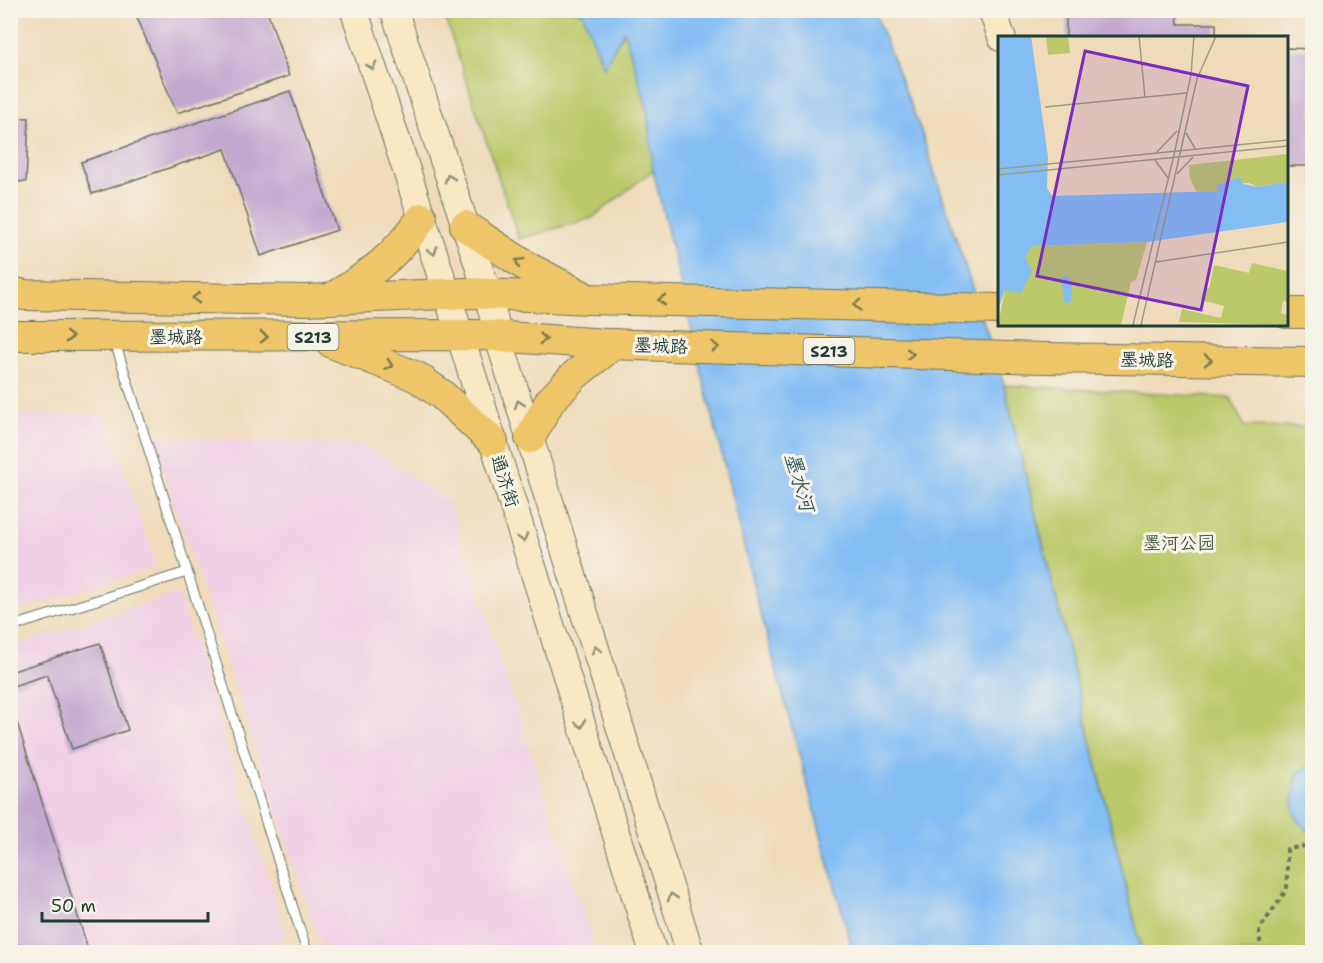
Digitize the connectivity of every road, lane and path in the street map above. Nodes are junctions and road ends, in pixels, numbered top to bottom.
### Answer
1 (354, 10) edge
2 (394, 10) edge
3 (992, 10) edge
4 (1001, 36) edge
5 (422, 218) junction
6 (465, 226) junction
7 (10, 292) edge
8 (447, 294) junction
9 (488, 294) junction
10 (330, 299) junction
11 (600, 299) junction
12 (998, 309) edge
13 (1287, 313) edge
14 (1312, 313) edge
15 (459, 335) junction
16 (10, 336) edge
17 (498, 336) junction
18 (114, 337) junction
19 (315, 337) junction
20 (615, 344) junction
21 (1312, 362) edge
22 (530, 438) junction
23 (493, 442) junction
24 (187, 572) junction
25 (10, 627) edge
26 (1312, 845) edge
27 (307, 952) edge
28 (653, 952) edge
29 (690, 952) edge
30 (1261, 952) edge

1 -> 5 street, 通济街
6 -> 2 street, 通济街
3 - 4 street
5 -> 8 street, 通济街
5 - 10 main road
6 - 9 street, 通济街
11 -> 6 main road
10 -> 7 main road, S213
8 - 9 main road, S213
8 - 10 main road, S213
8 - 15 street, 通济街
9 - 11 main road, S213
9 - 17 street, 通济街
12 -> 11 main road, S213
13 - 14 main road
15 - 17 main road, 墨城路 / S213
15 - 19 main road, 墨城路 / S213
15 - 23 street, 通济街
16 -> 18 main road, 墨城路 / S213
17 -> 20 main road, 墨城路 / S213
22 -> 17 street, 通济街
18 -> 19 main road, 墨城路 / S213
18 - 24 lane
19 -> 23 main road
20 -> 21 main road, 墨城路 / S213
20 - 22 main road
29 -> 22 street, 通济街
23 -> 28 street, 通济街
24 - 25 lane
24 - 27 lane
26 - 30 path

